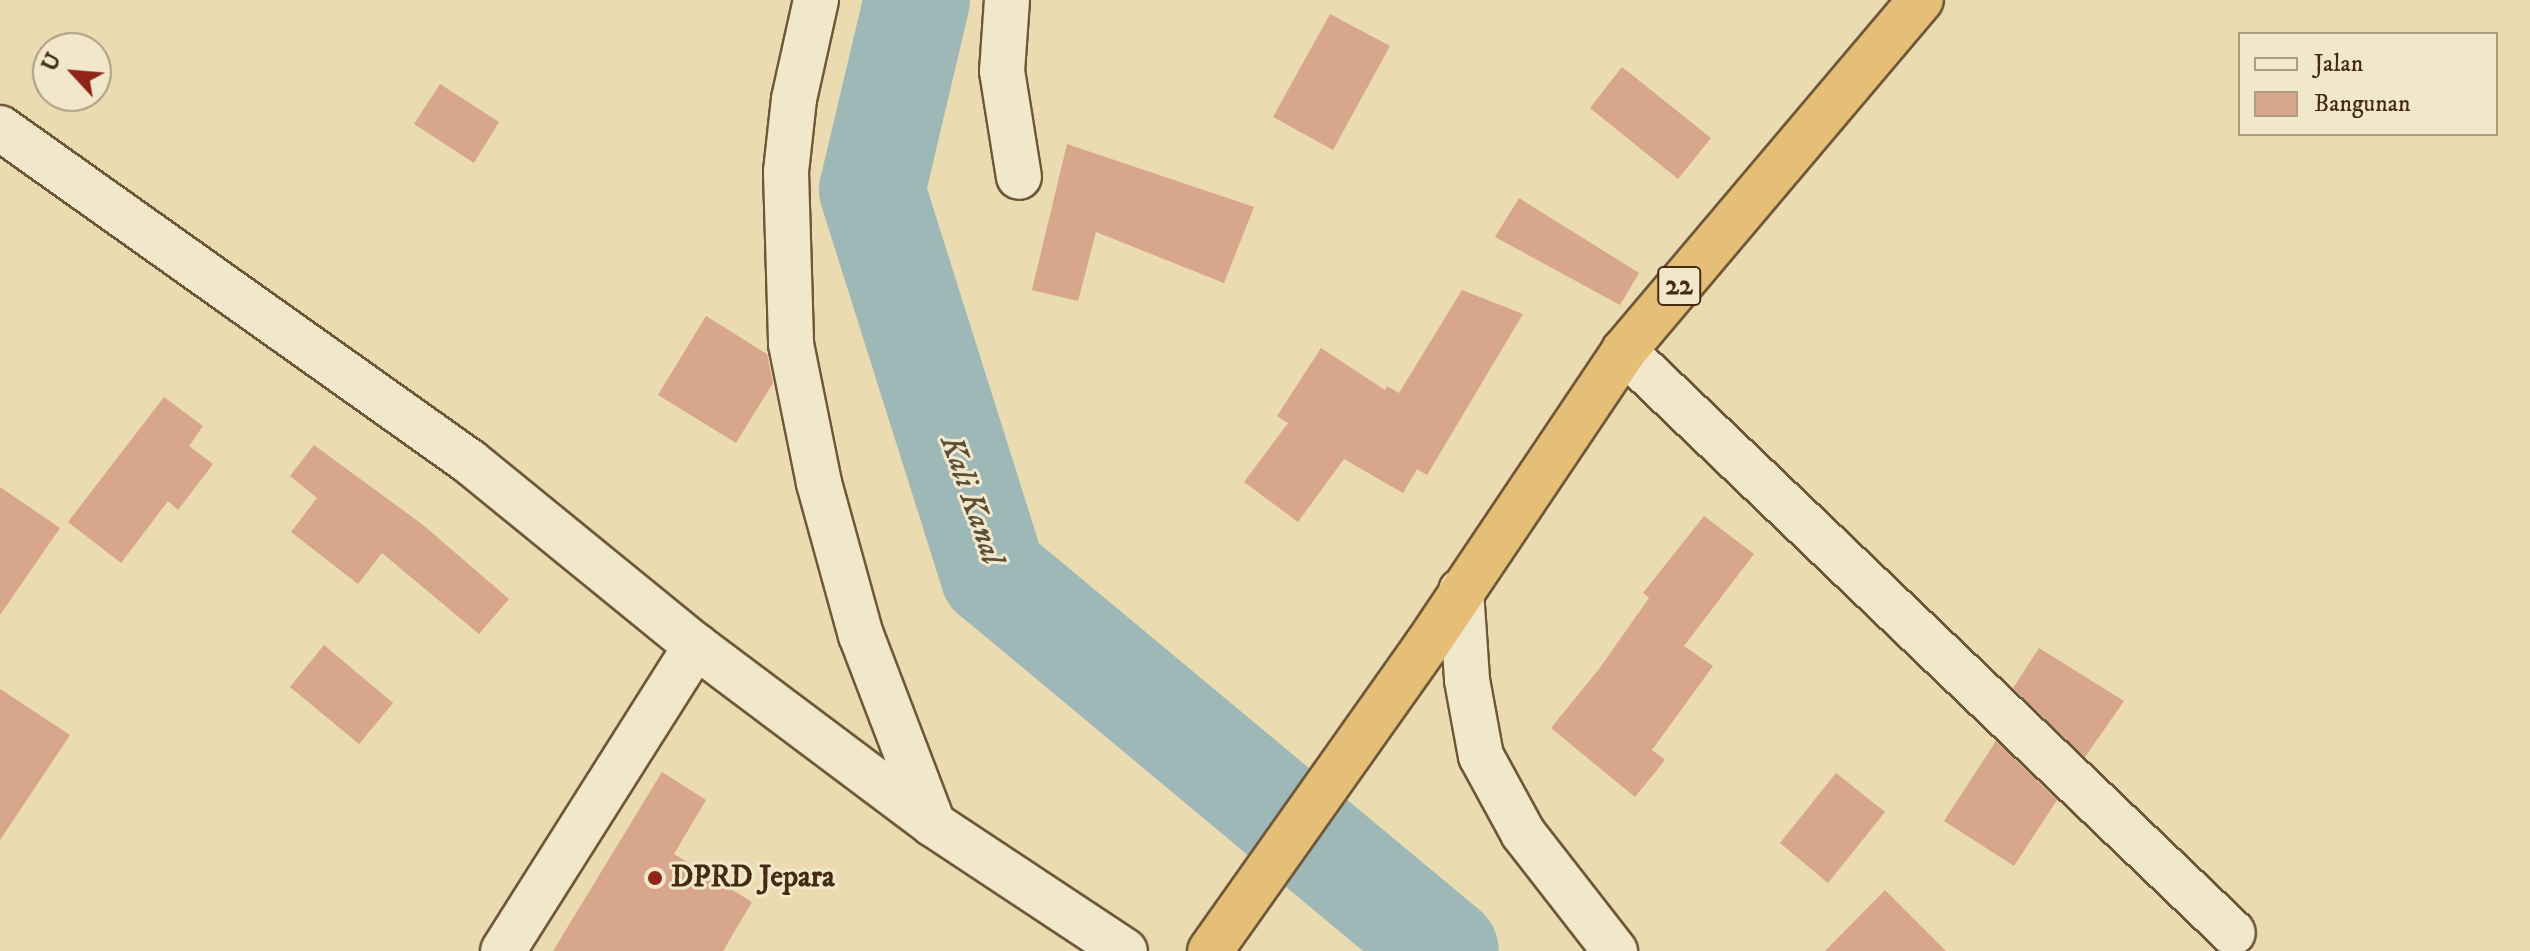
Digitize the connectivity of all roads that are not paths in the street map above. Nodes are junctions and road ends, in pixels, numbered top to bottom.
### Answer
1 (816, 0) edge
2 (1007, 0) edge
3 (1921, 0) edge
4 (0, 128) edge
5 (1019, 177) dead end
6 (1624, 351) junction
7 (1461, 591) junction
8 (696, 646) junction
9 (933, 824) junction
10 (2233, 933) dead end
11 (503, 951) edge
12 (1125, 951) edge
13 (1210, 951) edge
14 (1615, 951) edge

1 - 9 street
2 - 5 street
3 - 6 highway, 22
4 - 8 street
6 - 7 highway, 22
6 - 10 street
7 - 13 highway, 22
7 - 14 street
8 - 9 street
8 - 11 street
9 - 12 street

